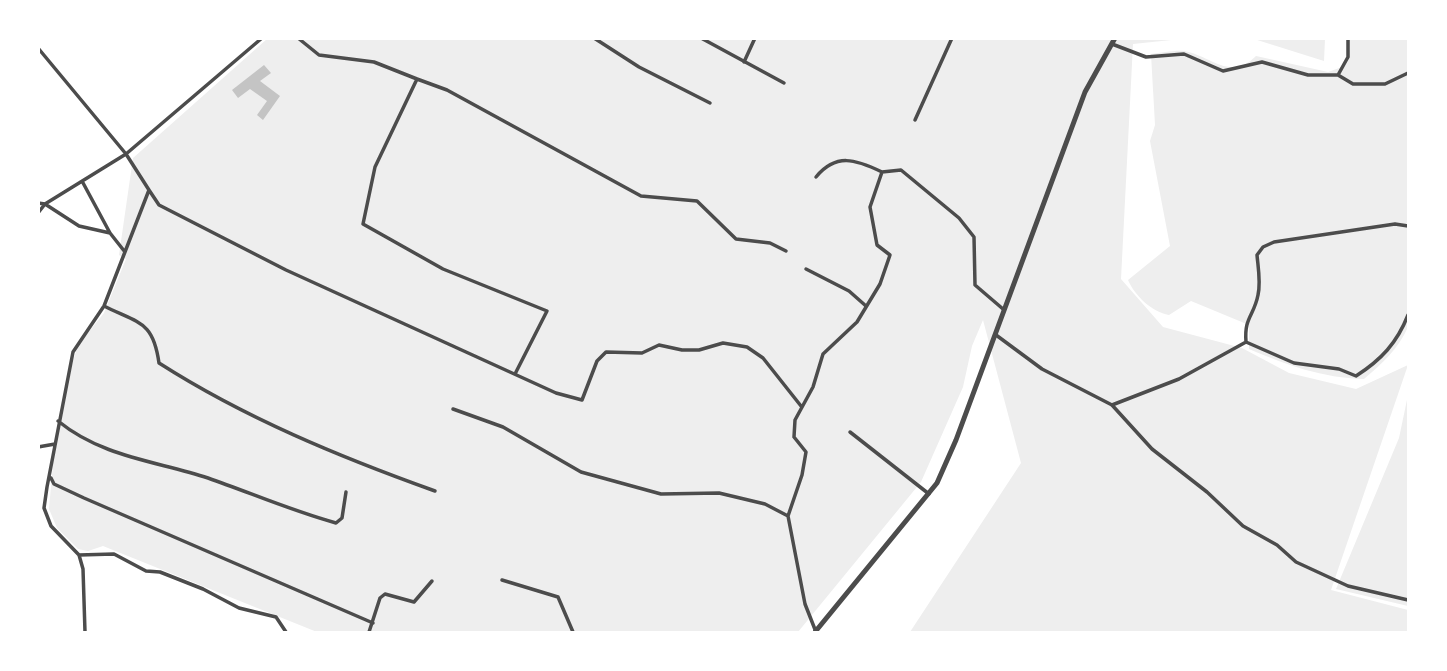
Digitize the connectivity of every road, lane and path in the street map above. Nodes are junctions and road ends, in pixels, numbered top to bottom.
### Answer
1 (262, 38) edge
2 (298, 38) edge
3 (594, 38) edge
4 (701, 38) edge
5 (755, 38) edge
6 (952, 38) edge
7 (1348, 38) edge
8 (1114, 40) edge
9 (38, 48) edge
10 (744, 62) junction
11 (1409, 73) edge
12 (1338, 75) junction
13 (417, 79) junction
14 (784, 83) dead end
15 (710, 103) dead end
16 (915, 120) dead end
17 (126, 155) junction
18 (882, 172) junction
19 (816, 177) dead end
20 (82, 181) junction
21 (149, 190) junction
22 (38, 203) edge
23 (45, 204) junction
24 (38, 213) edge
25 (1409, 226) edge
26 (110, 233) junction
27 (786, 251) dead end
28 (125, 252) junction
29 (806, 269) dead end
30 (104, 306) junction
31 (867, 307) junction
32 (1003, 309) junction
33 (1409, 315) edge
34 (994, 334) junction
35 (1246, 342) junction
36 (515, 374) junction
37 (1112, 405) junction
38 (801, 406) junction
39 (453, 409) dead end
40 (58, 421) junction
41 (850, 432) dead end
42 (55, 444) junction
43 (38, 447) edge
44 (51, 477) junction
45 (435, 491) dead end
46 (346, 492) dead end
47 (929, 494) junction
48 (788, 516) junction
49 (79, 555) junction
50 (432, 580) dead end
51 (502, 580) dead end
52 (1409, 600) edge
53 (373, 623) junction
54 (85, 632) edge
55 (286, 632) edge
56 (369, 632) edge
57 (573, 632) edge
58 (816, 632) edge

1 - 17 street
2 - 13 street
3 - 15 street
4 - 10 street
5 - 10 street
6 - 16 street
7 - 12 street
8 - 12 street
8 - 32 street
9 - 17 street
10 - 14 street
11 - 12 street
13 - 27 street
13 - 36 street
17 - 20 street
17 - 21 street
18 - 19 street
18 - 31 street
18 - 32 street
20 - 23 street
20 - 26 street
21 - 28 street
21 - 36 street
22 - 23 street
23 - 24 street
23 - 26 street
25 - 35 street
26 - 28 street
28 - 30 street
29 - 31 street
30 - 40 street
30 - 45 street
31 - 38 street
32 - 34 street
33 - 35 street
34 - 37 street
34 - 47 street
35 - 37 street
36 - 38 street
37 - 52 street
38 - 48 street
39 - 48 street
40 - 42 street
40 - 46 street
41 - 47 street
42 - 43 street
42 - 44 street
44 - 49 street
44 - 53 street
47 - 58 street
48 - 58 street
49 - 54 street
49 - 55 street
50 - 53 street
51 - 57 street
53 - 56 street

